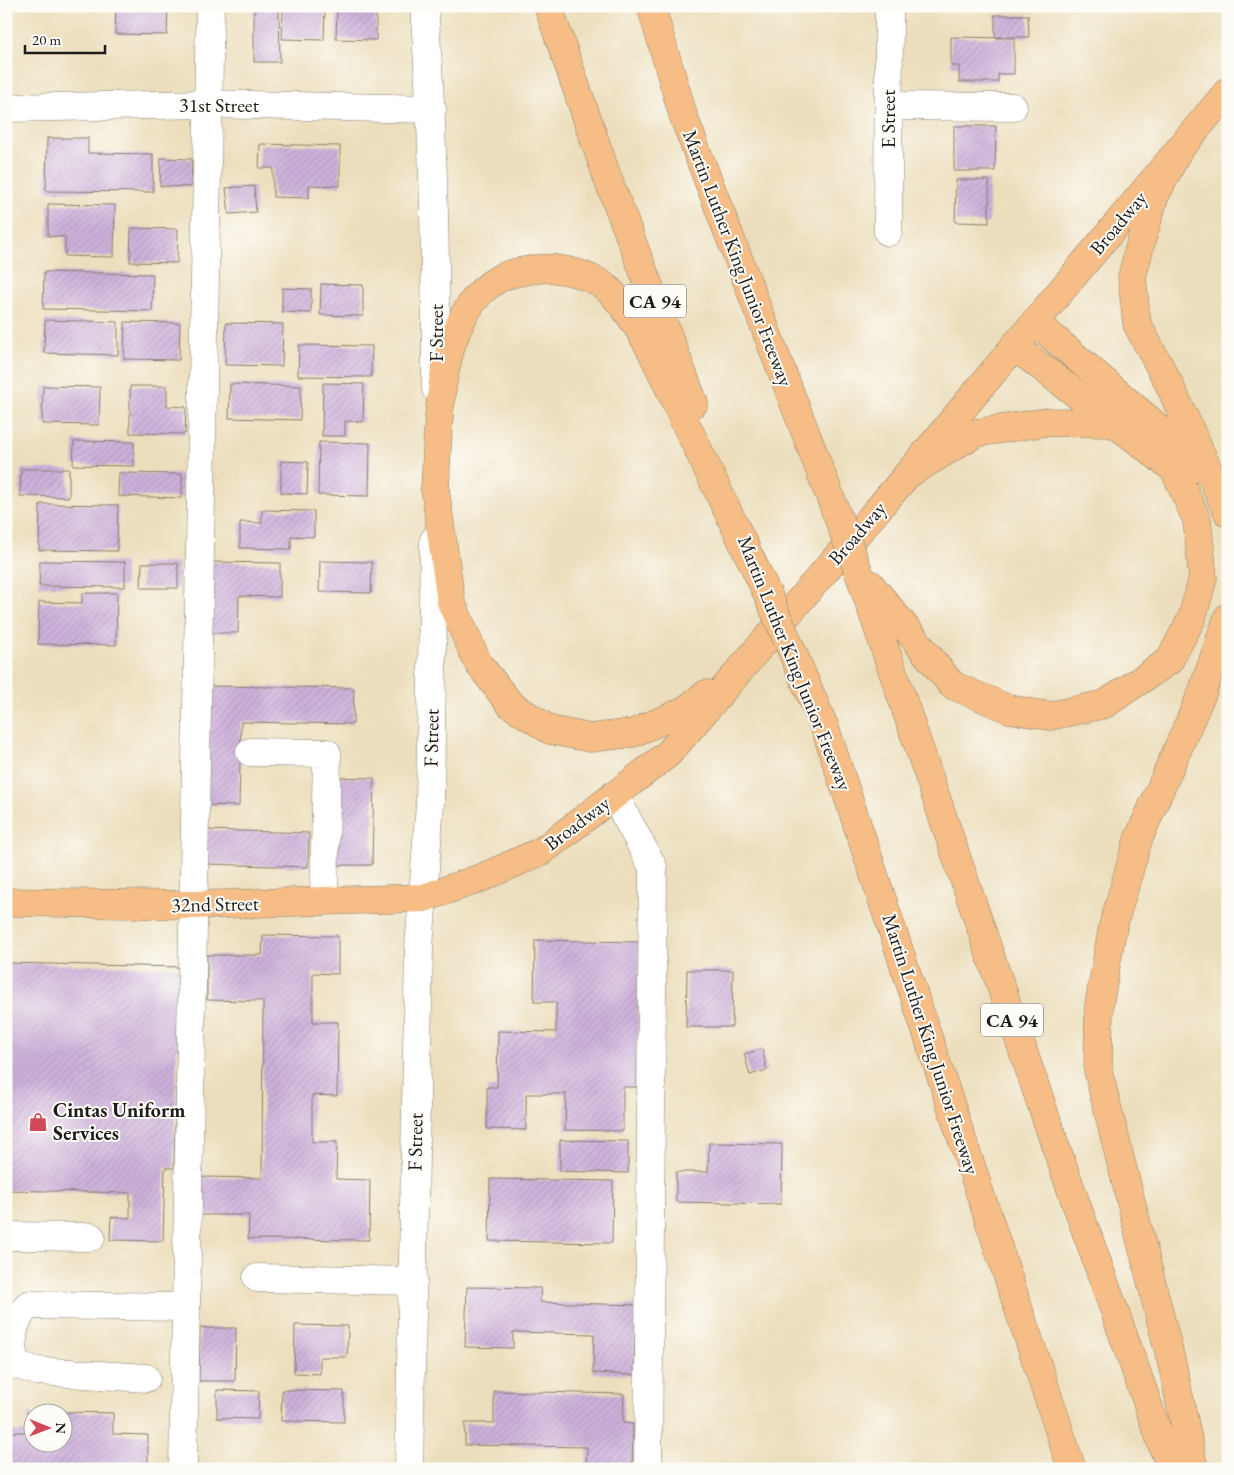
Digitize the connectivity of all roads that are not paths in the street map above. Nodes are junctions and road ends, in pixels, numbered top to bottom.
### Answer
1 (210, 6) edge
2 (424, 6) edge
3 (548, 6) edge
4 (651, 6) edge
5 (889, 6) edge
6 (1228, 91) edge
7 (206, 104) junction
8 (889, 106) junction
9 (1013, 106) dead end
10 (6, 108) edge
11 (432, 109) junction
12 (1179, 149) junction
13 (888, 232) dead end
14 (1034, 322) junction
15 (1014, 346) junction
16 (1111, 422) junction
17 (908, 474) junction
18 (435, 489) junction
19 (1224, 502) edge
20 (858, 570) junction
21 (767, 593) junction
22 (1228, 617) edge
23 (743, 666) junction
24 (250, 752) dead end
25 (614, 796) junction
26 (424, 898) junction
27 (324, 901) junction
28 (6, 902) edge
29 (192, 905) junction
30 (6, 1236) edge
31 (90, 1237) dead end
32 (257, 1278) dead end
33 (413, 1281) junction
34 (186, 1308) junction
35 (146, 1378) dead end
36 (183, 1469) edge
37 (409, 1469) edge
38 (648, 1469) edge
39 (1072, 1469) edge
40 (1171, 1469) edge
41 (1194, 1469) edge

1 - 7 street
2 - 11 street, F Street
3 - 21 main road, Martin Luther King Junior Freeway / CA 94
4 - 20 main road, Martin Luther King Junior Freeway / CA 94, bridge
5 - 8 street, E Street
6 - 12 main road, Broadway
7 - 10 street, 31st Street
7 - 11 street, 31st Street
7 - 29 street
8 - 9 street
8 - 13 street, E Street
11 - 18 street, F Street
12 - 14 main road, Broadway
12 - 19 main road
14 - 15 main road, Broadway
14 - 19 main road
15 - 16 main road
15 - 17 main road, Broadway
16 - 17 main road
16 - 20 main road
17 - 23 main road, Broadway
18 - 21 main road
18 - 23 main road
18 - 26 street, F Street
20 - 40 main road, Martin Luther King Junior Freeway / CA 94
21 - 39 main road, Martin Luther King Junior Freeway / CA 94, bridge
22 - 41 main road
23 - 25 main road, Broadway
24 - 27 street
25 - 26 main road, Broadway
25 - 38 street
26 - 27 main road, 32nd Street
26 - 33 street, F Street
27 - 29 main road, 32nd Street
28 - 29 main road, 32nd Street
29 - 34 street
30 - 31 street
32 - 33 street
33 - 37 street, F Street
34 - 35 street
34 - 36 street

